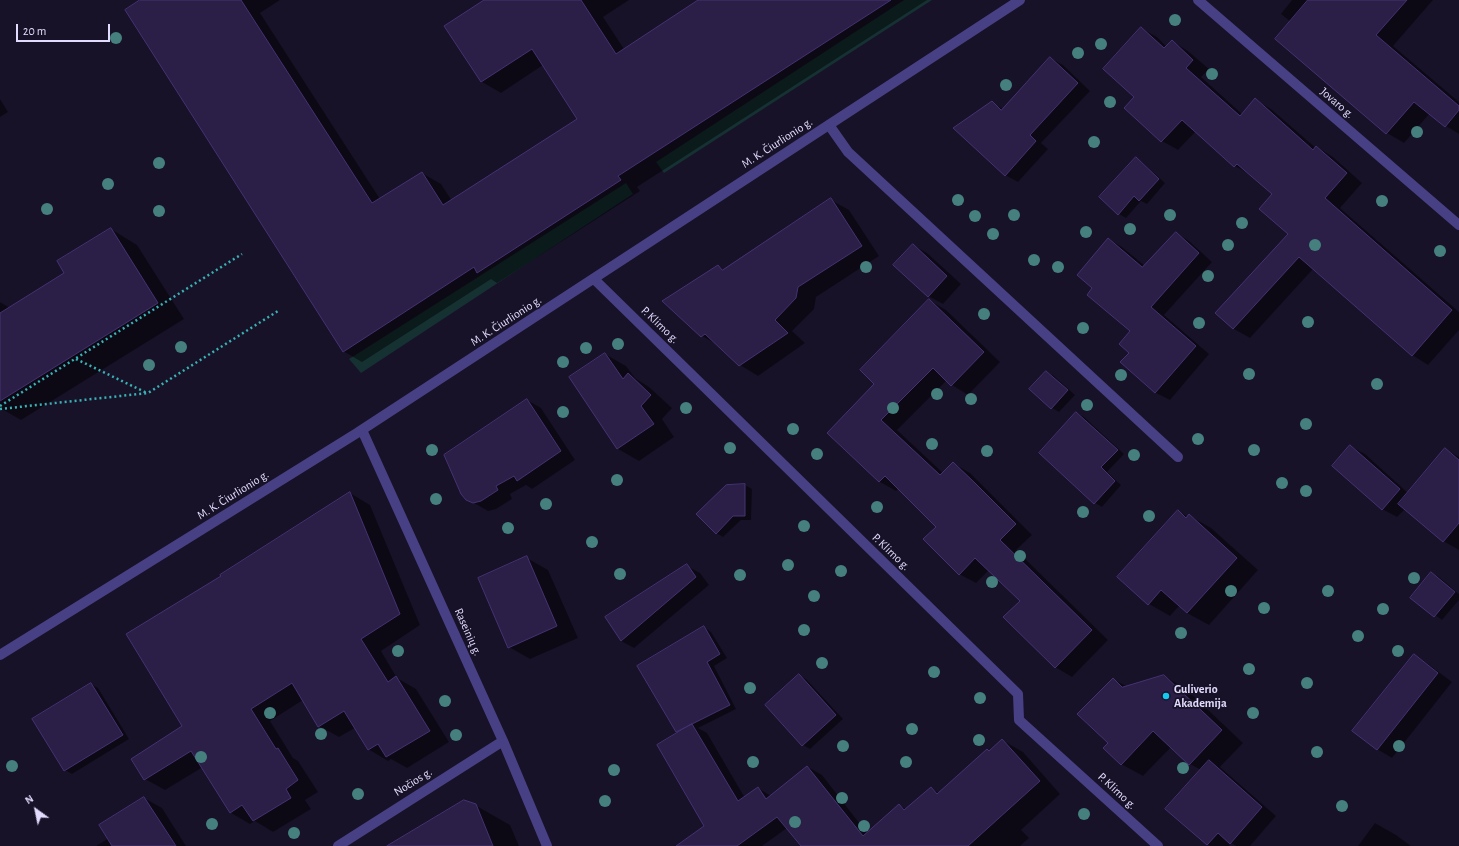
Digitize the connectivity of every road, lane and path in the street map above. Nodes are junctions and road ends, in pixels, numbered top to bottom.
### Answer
1 (1020, 0) edge
2 (1198, 0) edge
3 (829, 125) junction
4 (1459, 225) edge
5 (242, 254) dead end
6 (594, 279) junction
7 (278, 311) dead end
8 (76, 358) junction
9 (148, 393) junction
10 (0, 408) edge
11 (362, 430) junction
12 (1178, 457) dead end
13 (0, 655) edge
14 (503, 741) junction
15 (338, 846) edge
16 (547, 846) edge
17 (1158, 846) edge

1 - 3 street, M. K. Čiurlionio g.
2 - 4 street, Jovaro g.
3 - 6 street, M. K. Čiurlionio g.
3 - 12 street
5 - 8 path
6 - 11 street, M. K. Čiurlionio g.
6 - 17 street, P. Klimo g.
7 - 9 path
8 - 9 path
8 - 10 path
9 - 10 path
11 - 13 street, M. K. Čiurlionio g.
11 - 14 street, Raseinių g.
14 - 15 street, Nočios g.
14 - 16 street, Raseinių g.

